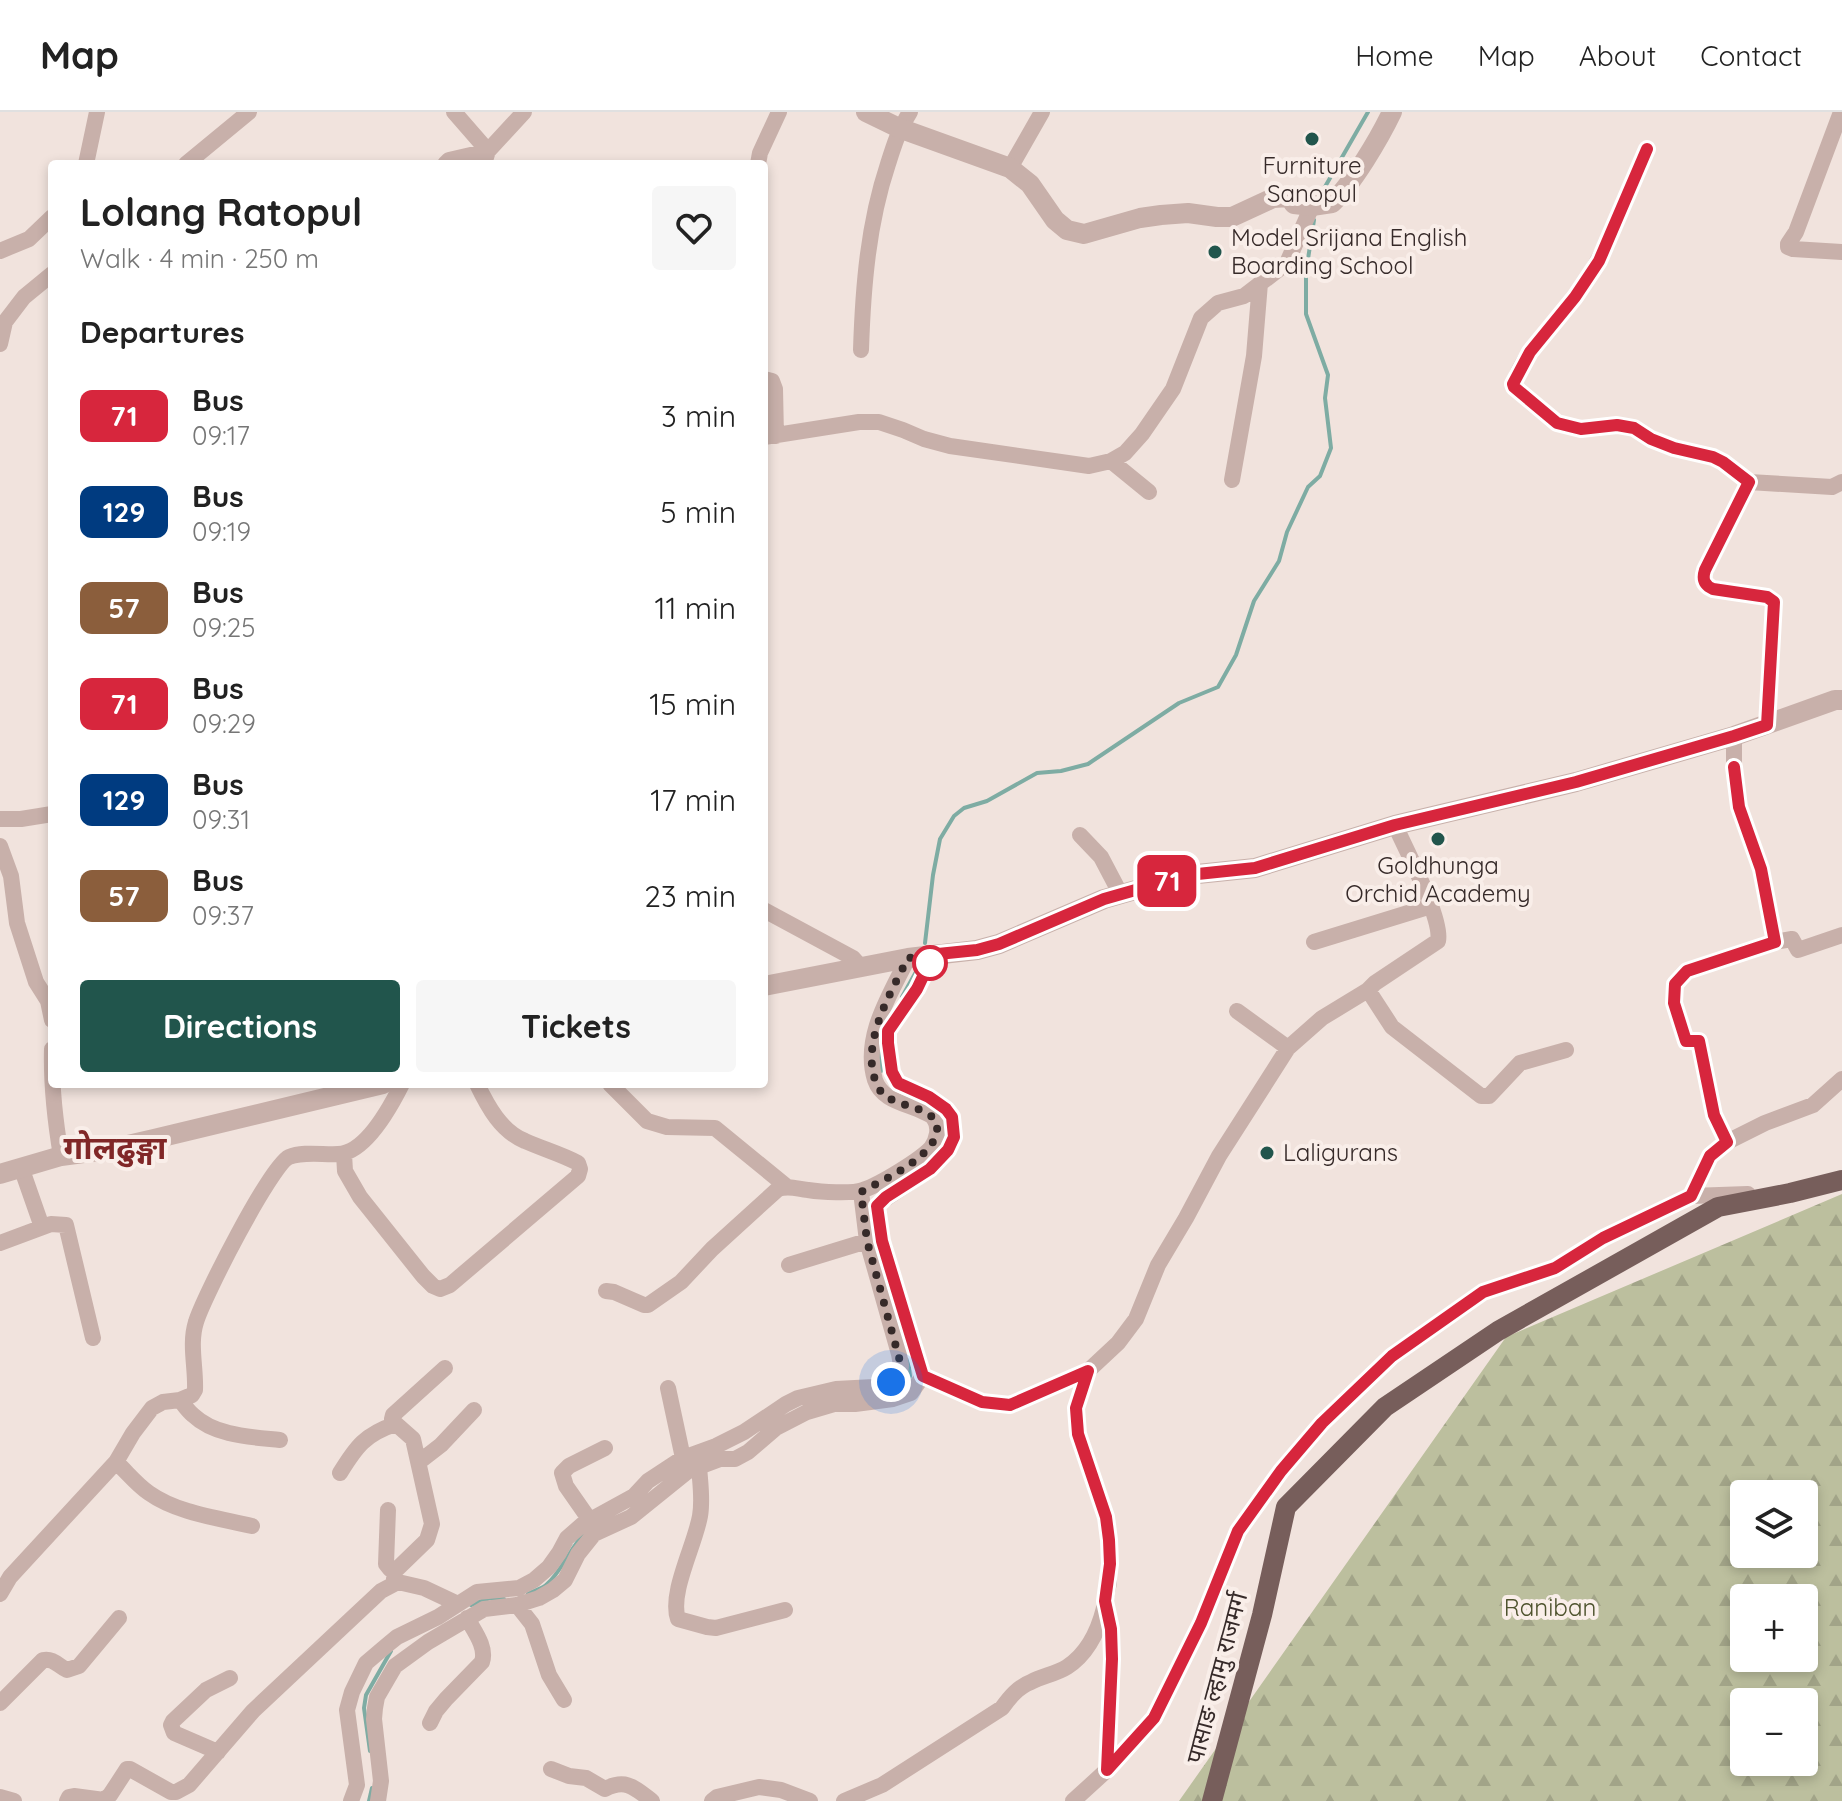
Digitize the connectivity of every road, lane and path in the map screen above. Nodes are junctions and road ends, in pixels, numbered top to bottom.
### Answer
1 (97, 112) edge
2 (249, 112) edge
3 (454, 112) edge
4 (524, 112) edge
5 (779, 112) edge
6 (866, 112) edge
7 (1042, 112) edge
8 (1392, 112) edge
9 (1841, 112) edge
10 (904, 120) edge
11 (1647, 149) dead end
12 (486, 158) edge
13 (87, 160) edge
14 (191, 160) edge
15 (449, 160) edge
16 (759, 160) edge
17 (1010, 168) junction
18 (1327, 202) junction
19 (48, 221) edge
20 (0, 251) edge
21 (1842, 252) edge
22 (48, 277) edge
23 (1260, 283) junction
24 (0, 344) edge
25 (861, 350) dead end
26 (768, 380) edge
27 (770, 437) edge
28 (1111, 461) junction
29 (1232, 480) dead end
30 (1749, 482) junction
31 (1842, 482) edge
32 (1149, 492) dead end
33 (1842, 700) edge
34 (1767, 725) junction
35 (1734, 736) junction
36 (48, 815) edge
37 (0, 819) edge
38 (1395, 825) junction
39 (1080, 835) dead end
40 (0, 846) edge
41 (1121, 895) junction
42 (1431, 906) junction
43 (768, 912) edge
44 (1841, 941) edge
45 (1314, 942) dead end
46 (1775, 942) junction
47 (938, 954) junction
48 (908, 958) junction
49 (860, 966) junction
50 (768, 985) edge
51 (1368, 990) junction
52 (48, 1001) edge
53 (1237, 1011) dead end
54 (1288, 1048) junction
55 (1566, 1050) dead end
56 (1842, 1079) edge
57 (52, 1088) edge
58 (366, 1088) edge
59 (400, 1088) edge
60 (479, 1088) edge
61 (614, 1088) edge
62 (1727, 1142) junction
63 (344, 1154) junction
64 (61, 1156) junction
65 (21, 1167) junction
66 (0, 1174) edge
67 (1842, 1180) edge
68 (786, 1186) junction
69 (861, 1192) junction
70 (1790, 1193) junction
71 (1691, 1196) junction
72 (42, 1227) junction
73 (867, 1241) junction
74 (0, 1243) edge
75 (789, 1265) dead end
76 (606, 1291) dead end
77 (93, 1338) dead end
78 (445, 1368) dead end
79 (1088, 1371) junction
80 (923, 1376) junction
81 (668, 1388) dead end
82 (180, 1400) junction
83 (474, 1410) dead end
84 (396, 1424) junction
85 (280, 1440) dead end
86 (605, 1448) dead end
87 (683, 1458) junction
88 (116, 1462) junction
89 (419, 1462) junction
90 (699, 1466) junction
91 (340, 1473) dead end
92 (388, 1510) dead end
93 (252, 1526) dead end
94 (589, 1527) junction
95 (396, 1577) junction
96 (0, 1594) edge
97 (1105, 1601) junction
98 (517, 1605) junction
99 (785, 1610) dead end
100 (457, 1615) junction
101 (119, 1618) dead end
102 (230, 1678) dead end
103 (564, 1700) dead end
104 (0, 1703) edge
105 (430, 1723) dead end
106 (218, 1752) junction
107 (551, 1769) dead end
108 (1107, 1770) junction
109 (0, 1797) edge
110 (14, 1801) edge
111 (67, 1801) edge
112 (351, 1801) edge
113 (378, 1801) edge
114 (652, 1801) edge
115 (712, 1801) edge
116 (810, 1801) edge
117 (844, 1801) edge
118 (1073, 1801) edge
119 (1212, 1801) edge

1 - 13 street
2 - 14 street
3 - 12 street
4 - 12 street
5 - 16 street
6 - 10 street
7 - 17 street
8 - 18 street
9 - 21 street
10 - 17 street
10 - 25 street
11 - 30 street
12 - 15 street
17 - 18 street
18 - 23 street
19 - 20 street
22 - 24 street
23 - 28 street
23 - 29 street
26 - 27 street
27 - 28 street
28 - 32 street
30 - 31 street
30 - 34 street
33 - 34 street
34 - 35 street
35 - 38 street
35 - 46 street
36 - 37 street
38 - 41 street
38 - 42 street
39 - 41 street
40 - 52 street
41 - 47 street
42 - 45 street
42 - 51 street
43 - 49 street
44 - 46 street
46 - 62 street
47 - 48 street
47 - 80 street
48 - 49 street
48 - 69 street
49 - 50 street
51 - 54 street
51 - 55 street
53 - 54 street
54 - 79 street
56 - 62 street
57 - 64 street
58 - 64 street
59 - 63 street
60 - 63 street
61 - 68 street
62 - 71 street
63 - 82 street
64 - 65 street
65 - 66 street
65 - 72 street
67 - 70 main road, पासाङ ल्हामु राजमर्ग
68 - 69 street
68 - 76 street
69 - 73 street
70 - 71 street
70 - 119 main road, पासाङ ल्हामु राजमर्ग
71 - 108 street
72 - 74 street
72 - 77 street
73 - 75 street
73 - 87 street
78 - 84 street
79 - 80 street
79 - 97 street
80 - 90 street
81 - 87 street
82 - 85 street
82 - 88 street
83 - 89 street
84 - 89 street
84 - 91 street
86 - 94 street
87 - 94 street
88 - 93 street
88 - 96 street
89 - 95 street
90 - 94 street
90 - 99 street
92 - 95 street
94 - 98 street
94 - 100 street
95 - 100 street
95 - 106 street
97 - 108 street
97 - 117 street
98 - 100 street
98 - 103 street
100 - 105 street
100 - 112 street
100 - 113 street
101 - 104 street
102 - 106 street
106 - 111 street
107 - 114 street
108 - 118 street
109 - 110 street
115 - 116 street

